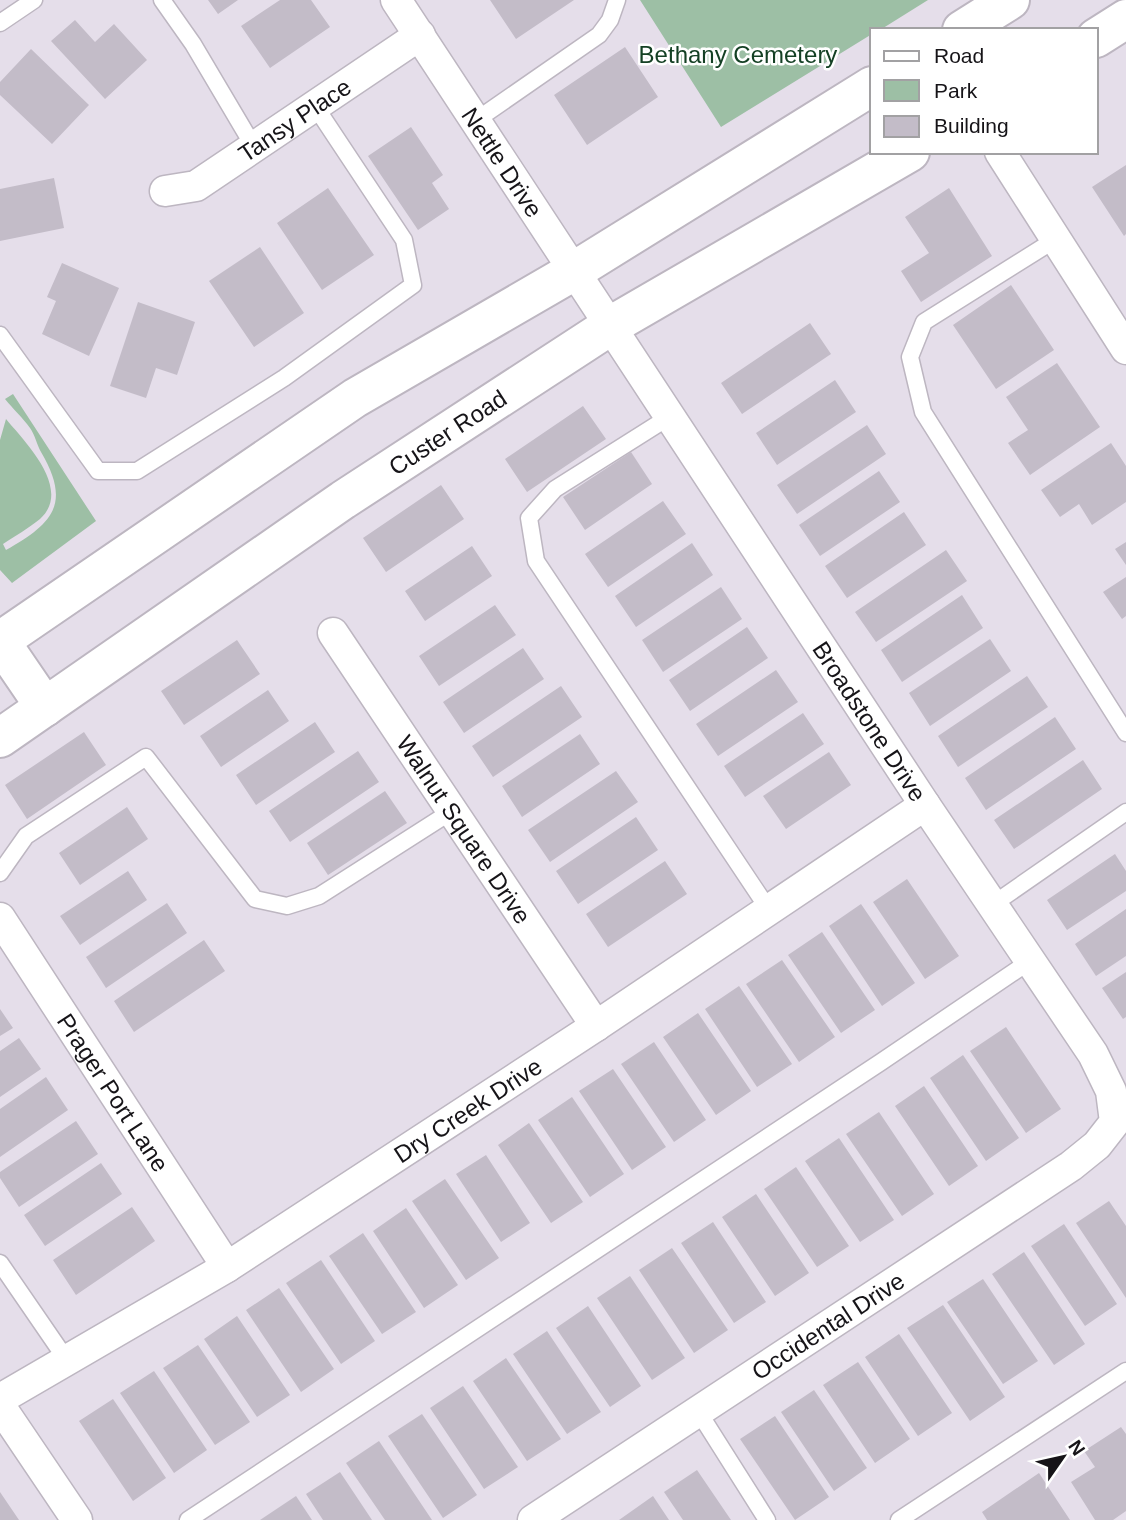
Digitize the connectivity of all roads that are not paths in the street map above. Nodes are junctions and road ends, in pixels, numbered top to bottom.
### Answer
1 (34, 0) edge
2 (162, 0) edge
3 (396, 0) edge
4 (617, 0) edge
5 (1010, 0) edge
6 (1126, 19) edge
7 (0, 23) edge
8 (965, 28) edge
9 (420, 35) junction
10 (1098, 37) edge
11 (870, 87) edge
12 (315, 106) junction
13 (475, 121) junction
14 (254, 147) junction
15 (907, 154) edge
16 (1001, 154) edge
17 (165, 191) dead end
18 (1056, 239) junction
19 (574, 271) junction
20 (610, 326) junction
21 (1122, 334) edge
22 (0, 335) edge
23 (669, 416) junction
24 (0, 623) edge
25 (332, 633) dead end
26 (0, 641) edge
27 (45, 706) junction
28 (1126, 733) edge
29 (0, 738) edge
30 (925, 805) junction
31 (452, 811) junction
32 (1126, 812) edge
33 (0, 873) edge
34 (992, 905) junction
35 (769, 910) junction
36 (0, 918) edge
37 (1030, 961) junction
38 (596, 1026) junction
39 (1115, 1122) joint
40 (0, 1263) edge
41 (227, 1267) junction
42 (66, 1359) junction
43 (1126, 1371) edge
44 (0, 1399) edge
45 (0, 1406) edge
46 (698, 1411) junction
47 (66, 1516) edge
48 (188, 1520) edge
49 (533, 1520) edge
50 (767, 1520) edge
51 (899, 1520) edge

1 - 7 lane
2 - 14 lane
3 - 9 street, Nettle Drive
4 - 13 lane
5 - 8 main road
6 - 10 main road
9 - 12 street, Tansy Place
9 - 13 street, Nettle Drive
11 - 19 main road
12 - 14 street, Tansy Place
12 - 22 lane
13 - 19 street, Nettle Drive
14 - 17 street, Tansy Place
15 - 20 main road, Custer Road
16 - 18 street
18 - 21 street
18 - 28 lane
19 - 20 street, Nettle Drive
19 - 26 main road
20 - 23 street, Broadstone Drive
20 - 27 main road, Custer Road
23 - 30 street, Broadstone Drive
23 - 35 lane
24 - 26 lane
25 - 31 street, Walnut Square Drive
26 - 27 main road
27 - 29 main road, Custer Road
30 - 34 street, Broadstone Drive
30 - 35 street, Dry Creek Drive
31 - 33 lane
31 - 38 street, Walnut Square Drive
32 - 34 lane
34 - 37 street, Broadstone Drive
35 - 38 street, Dry Creek Drive
36 - 41 street, Prager Port Lane
37 - 39 street, Broadstone Drive
37 - 48 lane
38 - 41 street, Dry Creek Drive
39 - 46 street, Occidental Drive
40 - 42 lane
41 - 42 street, Dry Creek Drive
42 - 44 street, Dry Creek Drive
43 - 51 lane
45 - 47 street
46 - 49 street, Occidental Drive
46 - 50 lane

